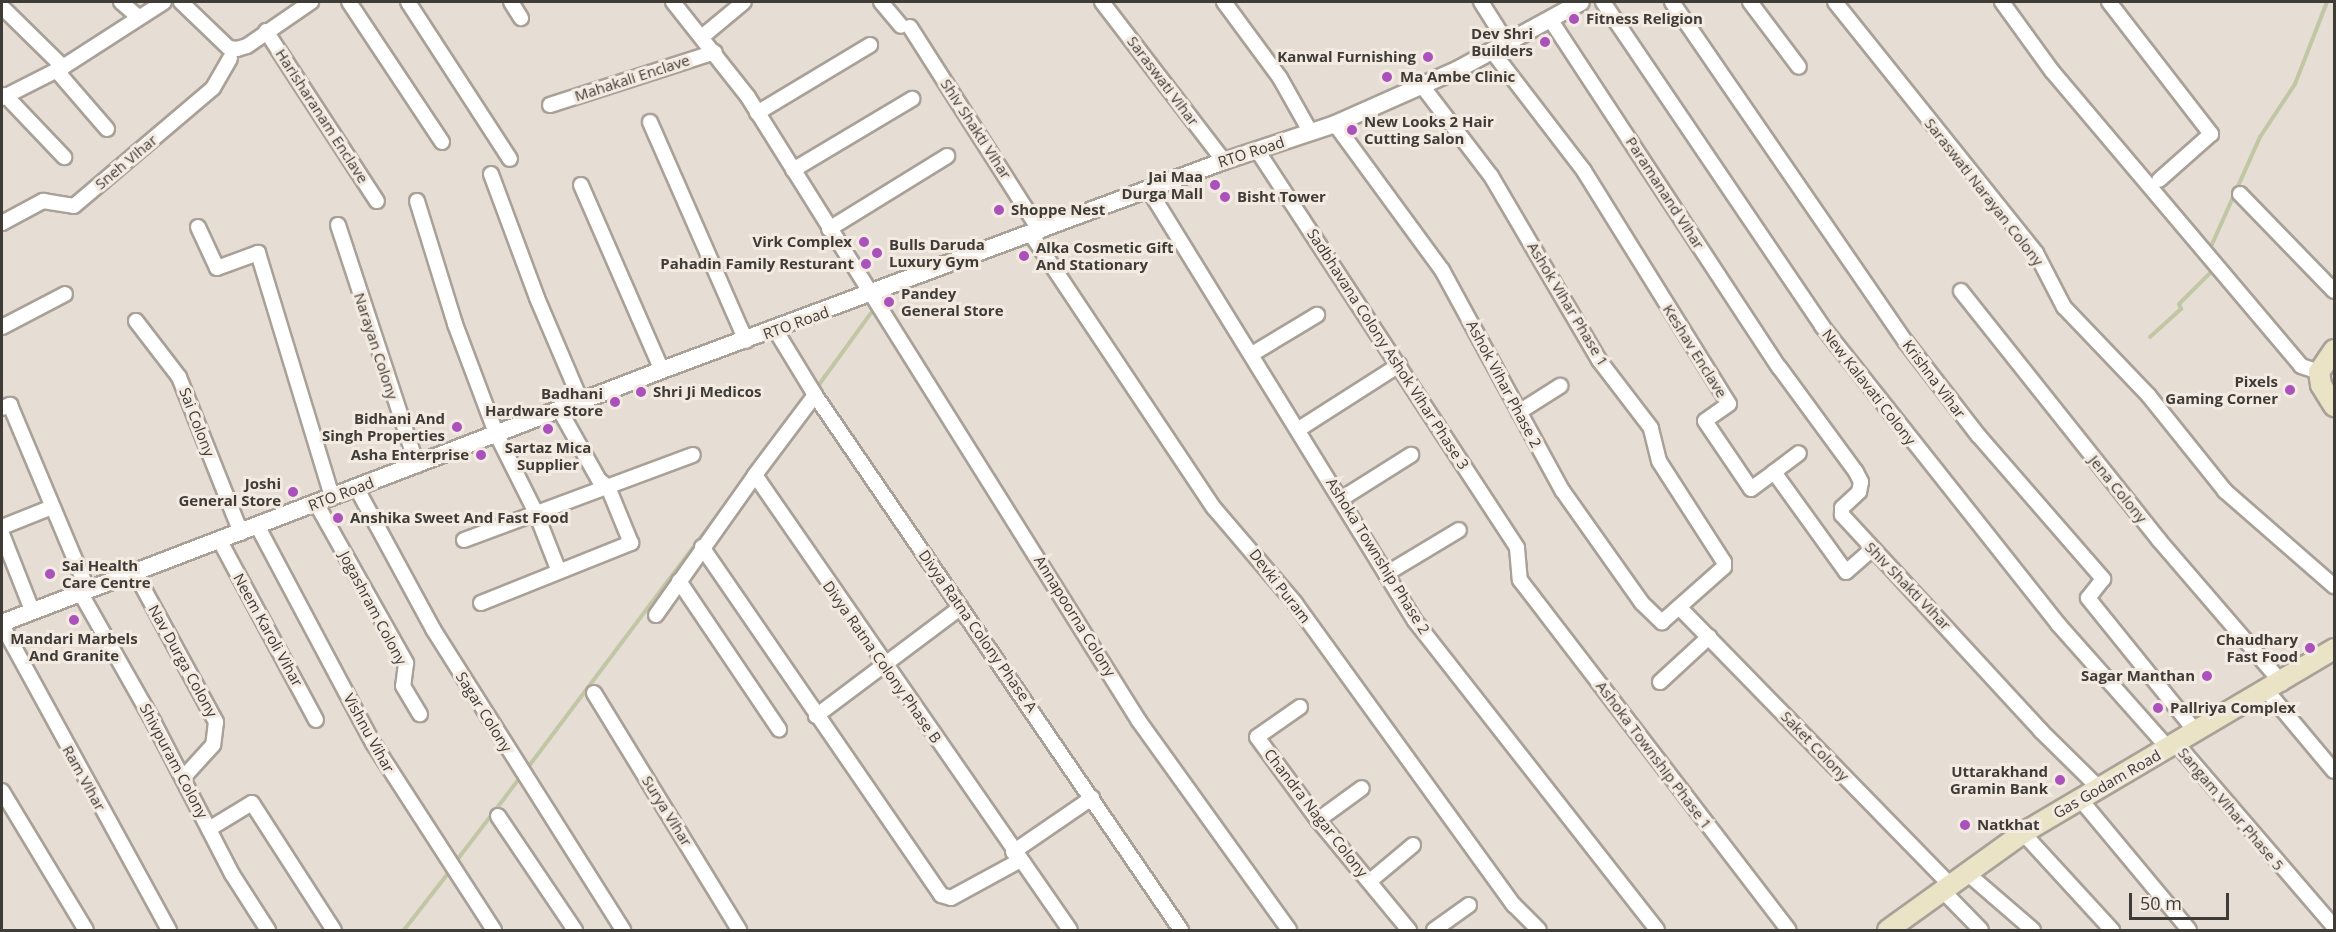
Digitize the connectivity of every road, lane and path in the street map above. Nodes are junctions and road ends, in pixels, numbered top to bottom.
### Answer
1 (121, 2) edge
2 (164, 2) edge
3 (181, 2) edge
4 (312, 2) edge
5 (349, 2) edge
6 (408, 2) edge
7 (511, 2) edge
8 (673, 2) edge
9 (744, 2) edge
10 (881, 2) edge
11 (1102, 2) edge
12 (1224, 2) edge
13 (1481, 2) edge
14 (1580, 2) edge
15 (1603, 2) edge
16 (1672, 2) edge
17 (1750, 2) edge
18 (1835, 2) edge
19 (2005, 2) edge
20 (2109, 2) edge
21 (2, 7) edge
22 (137, 16) junction
23 (521, 18) dead end
24 (1550, 19) junction
25 (266, 31) junction
26 (703, 36) junction
27 (870, 45) dead end
28 (1499, 47) junction
29 (715, 52) junction
30 (230, 59) dead end
31 (1799, 67) dead end
32 (60, 68) junction
33 (1423, 87) junction
34 (3, 96) edge
35 (912, 99) dead end
36 (550, 105) dead end
37 (757, 113) junction
38 (650, 122) dead end
39 (1335, 124) junction
40 (107, 129) dead end
41 (1311, 133) junction
42 (442, 141) dead end
43 (1257, 150) junction
44 (947, 156) dead end
45 (64, 157) dead end
46 (510, 159) dead end
47 (1224, 161) junction
48 (793, 170) junction
49 (491, 174) dead end
50 (2159, 180) dead end
51 (581, 185) dead end
52 (1149, 190) junction
53 (2240, 194) dead end
54 (377, 201) dead end
55 (417, 201) dead end
56 (2, 223) edge
57 (338, 225) dead end
58 (198, 227) dead end
59 (829, 229) junction
60 (1036, 232) junction
61 (1961, 291) dead end
62 (2334, 291) edge
63 (65, 294) dead end
64 (870, 296) junction
65 (1317, 315) dead end
66 (136, 321) dead end
67 (2, 327) edge
68 (776, 331) junction
69 (746, 341) junction
70 (2334, 350) edge
71 (1252, 354) junction
72 (1399, 365) junction
73 (1779, 367) joint
74 (662, 370) junction
75 (2319, 372) junction
76 (1560, 387) dead end
77 (815, 395) junction
78 (581, 401) junction
79 (2334, 406) edge
80 (6, 407) edge
81 (559, 409) junction
82 (1519, 412) junction
83 (1299, 429) junction
84 (496, 433) junction
85 (1798, 453) dead end
86 (693, 455) dead end
87 (1411, 455) dead end
88 (417, 465) junction
89 (1774, 472) junction
90 (755, 475) junction
91 (357, 487) junction
92 (608, 487) junction
93 (332, 496) junction
94 (1341, 499) junction
95 (316, 503) junction
96 (52, 507) junction
97 (536, 513) junction
98 (2, 527) edge
99 (258, 527) junction
100 (1459, 530) dead end
101 (241, 533) junction
102 (2, 534) edge
103 (464, 540) dead end
104 (220, 541) junction
105 (702, 548) junction
106 (1872, 549) junction
107 (558, 569) junction
108 (134, 571) junction
109 (1386, 574) junction
110 (1520, 580) joint
111 (679, 581) junction
112 (2334, 586) edge
113 (83, 590) junction
114 (481, 603) dead end
115 (961, 607) junction
116 (1679, 607) junction
117 (32, 610) junction
118 (656, 615) dead end
119 (2, 624) edge
120 (1709, 637) junction
121 (2334, 649) edge
122 (884, 665) junction
123 (1660, 682) dead end
124 (2275, 687) junction
125 (594, 693) dead end
126 (1300, 707) dead end
127 (420, 714) dead end
128 (816, 716) junction
129 (316, 720) dead end
130 (779, 729) dead end
131 (2196, 732) junction
132 (2172, 746) junction
133 (2334, 771) edge
134 (183, 778) junction
135 (1362, 788) dead end
136 (2099, 788) junction
137 (2, 791) edge
138 (1092, 798) junction
139 (2080, 799) junction
140 (498, 816) dead end
141 (1318, 820) junction
142 (209, 829) junction
143 (2023, 833) junction
144 (1413, 845) dead end
145 (1016, 856) junction
146 (1967, 873) junction
147 (1370, 881) junction
148 (1946, 888) junction
149 (1469, 905) dead end
150 (2334, 927) edge
151 (86, 930) edge
152 (169, 930) edge
153 (268, 930) edge
154 (334, 930) edge
155 (494, 930) edge
156 (575, 930) edge
157 (623, 930) edge
158 (739, 930) edge
159 (1070, 930) edge
160 (1181, 930) edge
161 (1289, 930) edge
162 (1409, 930) edge
163 (1434, 930) edge
164 (1539, 930) edge
165 (1657, 930) edge
166 (1789, 930) edge
167 (1888, 930) edge
168 (1981, 930) edge
169 (2033, 930) edge
170 (2112, 930) edge
171 (2189, 930) edge

1 - 22 street
2 - 22 street
3 - 25 street
4 - 25 street
5 - 42 street
6 - 46 street
7 - 23 street
8 - 26 street, Annapoorna Colony
9 - 26 street
10 - 60 street, Shiv Shakti Vihar
11 - 47 street, Saraswati Vihar
12 - 41 street
13 - 28 street
14 - 24 street, RTO Road
15 - 132 street, New Kalavati Colony
16 - 131 street, Krishna Vihar
17 - 31 street
18 - 112 street, Saraswati Narayan Colony
19 - 75 street
20 - 50 street
21 - 32 street
22 - 32 street
24 - 28 street, RTO Road
24 - 73 street, Paramanand Vihar
25 - 54 street, Harisharanam Enclave
26 - 29 street, Annapoorna Colony
27 - 37 street
28 - 33 street, RTO Road
28 - 89 street, Keshav Enclave
29 - 36 street, Mahakali Enclave
29 - 37 street, Annapoorna Colony
30 - 56 street, Sneh Vihar
32 - 34 street
32 - 40 street
33 - 39 street, RTO Road
33 - 116 street, Ashok Vihar Phase 1
34 - 45 street
35 - 48 street
37 - 48 street, Annapoorna Colony
38 - 69 street
39 - 41 street, RTO Road
39 - 82 street, Ashok Vihar Phase 2
41 - 43 street, RTO Road
43 - 47 street, RTO Road
43 - 72 street, Sadbhavana Colony Ashok Vihar Phase 3
44 - 59 street
47 - 52 street, RTO Road
48 - 59 street, Annapoorna Colony
49 - 78 street
51 - 74 street
52 - 60 street, RTO Road
52 - 71 street, Ashoka Township Phase 2
53 - 62 street
55 - 84 street
57 - 88 street, Narayan Colony
58 - 93 street
59 - 64 street, Annapoorna Colony
60 - 64 street, RTO Road
60 - 164 street, Devki Puram
61 - 124 street, Jena Colony
63 - 67 street
64 - 68 street, RTO Road
64 - 161 street, Annapoorna Colony
65 - 71 street
66 - 101 street, Sai Colony
68 - 69 street, RTO Road
68 - 77 street, Divya Ratna Colony Phase A
69 - 74 street, RTO Road
70 - 75 main road
71 - 83 street, Ashoka Township Phase 2
72 - 83 street
72 - 110 street, Sadbhavana Colony Ashok Vihar Phase 3
73 - 106 street, Shiv Shakti Vihar
74 - 78 street, RTO Road
75 - 79 main road
76 - 82 street
77 - 90 street
77 - 115 street, Divya Ratna Colony Phase A
78 - 81 street, RTO Road
80 - 96 street, Shivpuram Colony
81 - 84 street, RTO Road
81 - 92 street
82 - 116 street, Ashok Vihar Phase 2
83 - 94 street, Ashoka Township Phase 2
84 - 88 street, RTO Road
84 - 97 street
85 - 89 street
86 - 92 street
87 - 94 street
88 - 91 street, RTO Road
89 - 106 street
90 - 105 street
90 - 122 street, Divya Ratna Colony Phase B
91 - 93 street, RTO Road
91 - 157 street, Sagar Colony
92 - 97 street
92 - 107 street
93 - 95 street, RTO Road
94 - 109 street, Ashoka Township Phase 2
95 - 99 street, RTO Road
95 - 127 street, Jogashram Colony
96 - 98 street
96 - 113 street, Shivpuram Colony
97 - 103 street
97 - 107 street
99 - 101 street, RTO Road
99 - 155 street, Vishnu Vihar
100 - 109 street
101 - 104 street, RTO Road
102 - 117 street
104 - 108 street, RTO Road
104 - 129 street, Neem Karoli Vihar
105 - 111 street
105 - 128 street
106 - 136 street, Shiv Shakti Vihar
107 - 114 street
108 - 113 street, RTO Road
108 - 134 street, Nav Durga Colony
109 - 165 street, Ashoka Township Phase 2
110 - 166 street, Ashoka Township Phase 1
111 - 118 street
111 - 130 street
113 - 117 street, RTO Road
113 - 134 street, Shivpuram Colony
115 - 122 street
115 - 138 street, Divya Ratna Colony Phase A
116 - 120 street, Saket Colony
117 - 119 street, RTO Road
119 - 152 street, Ram Vihar
120 - 123 street
120 - 148 street, Saket Colony
121 - 124 main road, Gas Godam Road
122 - 128 street
122 - 145 street, Divya Ratna Colony Phase B
124 - 131 main road, Gas Godam Road
124 - 133 street, Jena Colony
125 - 158 street, Surya Vihar
126 - 141 street, Chandra Nagar Colony
128 - 145 street
131 - 132 main road, Gas Godam Road
132 - 136 main road, Gas Godam Road
132 - 150 street, Sangam Vihar Phase 5
134 - 142 street, Shivpuram Colony
135 - 141 street
136 - 139 main road, Gas Godam Road
137 - 151 street
138 - 145 street
138 - 160 street, Divya Ratna Colony Phase A
139 - 143 main road, Gas Godam Road
139 - 171 street
140 - 156 street
141 - 147 street, Chandra Nagar Colony
142 - 153 street, Shivpuram Colony
142 - 154 street
143 - 146 main road, Gas Godam Road
143 - 170 street
144 - 147 street
145 - 159 street, Divya Ratna Colony Phase B
146 - 148 main road, Gas Godam Road
146 - 169 street
147 - 162 street, Chandra Nagar Colony
148 - 167 main road, Gas Godam Road
148 - 168 street, Saket Colony
149 - 163 street

